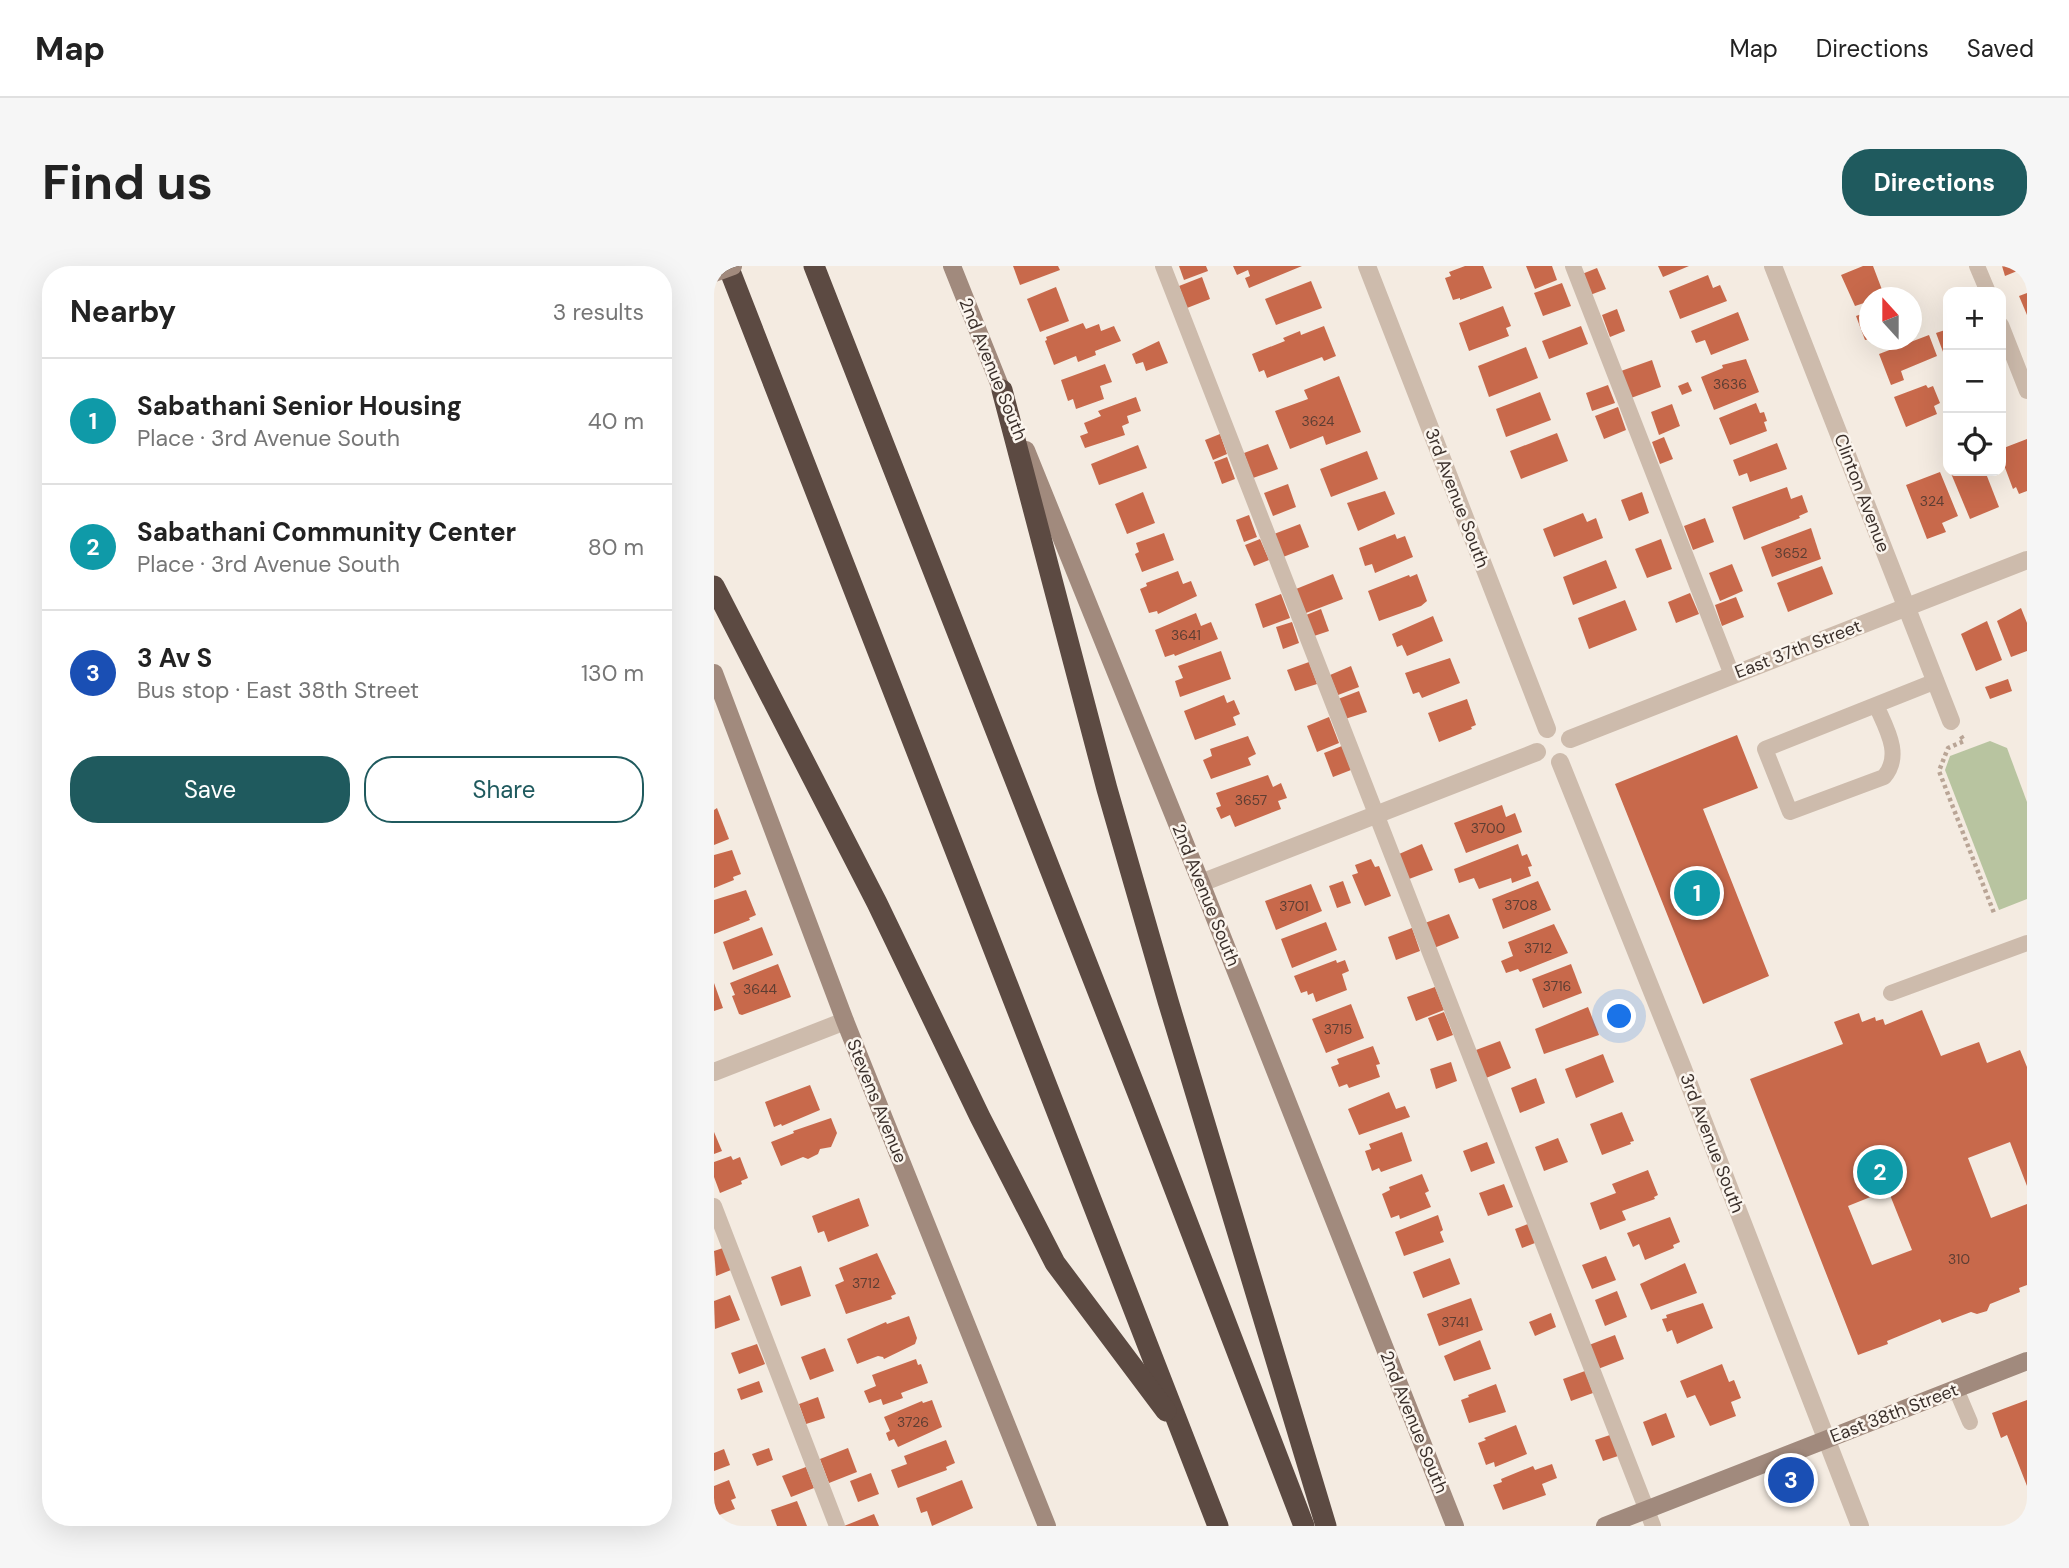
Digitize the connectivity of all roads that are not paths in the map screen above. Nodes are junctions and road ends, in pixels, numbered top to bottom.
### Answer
1 (728, 266) edge
2 (733, 266) edge
3 (814, 266) edge
4 (952, 266) edge
5 (1163, 266) edge
6 (1367, 266) edge
7 (1573, 266) edge
8 (1773, 266) edge
9 (1977, 266) edge
10 (714, 274) edge
11 (1986, 287) edge
12 (2006, 338) edge
13 (1002, 390) junction
14 (2027, 391) edge
15 (2027, 560) edge
16 (714, 586) edge
17 (1906, 606) junction
18 (714, 673) edge
19 (1732, 675) junction
20 (1936, 681) junction
21 (1877, 705) junction
22 (1951, 721) road end
23 (1548, 729) junction
24 (1570, 739) junction
25 (1537, 752) junction
26 (1560, 762) junction
27 (1378, 815) junction
28 (1202, 883) junction
29 (2027, 943) edge
30 (1891, 993) dead end
31 (845, 1021) junction
32 (714, 1072) edge
33 (714, 1206) edge
34 (2027, 1361) edge
35 (1956, 1389) junction
36 (1970, 1422) dead end
37 (1182, 1431) junction
38 (1826, 1439) junction
39 (1650, 1518) edge
40 (836, 1526) edge
41 (1047, 1526) edge
42 (1218, 1526) edge
43 (1304, 1526) edge
44 (1326, 1526) edge
45 (1455, 1526) edge
46 (1605, 1526) edge
47 (1860, 1526) edge

1 - 37 highway
2 - 10 street, bridge
3 - 43 highway
4 - 13 street, 2nd Avenue South
5 - 27 lane
6 - 23 street, 3rd Avenue South
7 - 19 lane
8 - 17 street, Clinton Avenue
9 - 11 lane
12 - 14 lane
13 - 28 street, 2nd Avenue South
13 - 44 highway
15 - 17 street, East 37th Street
16 - 37 highway
17 - 19 street, East 37th Street
17 - 20 street, Clinton Avenue
18 - 31 street, Stevens Avenue
19 - 24 street, East 37th Street
20 - 21 lane
20 - 22 street, Clinton Avenue
21 - 21 lane
23 - 24 street
23 - 25 street
24 - 26 street
25 - 26 street
25 - 27 street
26 - 38 street, 3rd Avenue South
27 - 28 street
27 - 39 lane
28 - 45 street, 2nd Avenue South
29 - 30 lane
31 - 32 street
31 - 41 street, Stevens Avenue
33 - 40 lane
34 - 35 street, East 38th Street
35 - 36 lane
35 - 38 street, East 38th Street
37 - 42 highway
38 - 39 street, East 38th Street
38 - 47 street, 3rd Avenue South
39 - 46 street, East 38th Street

